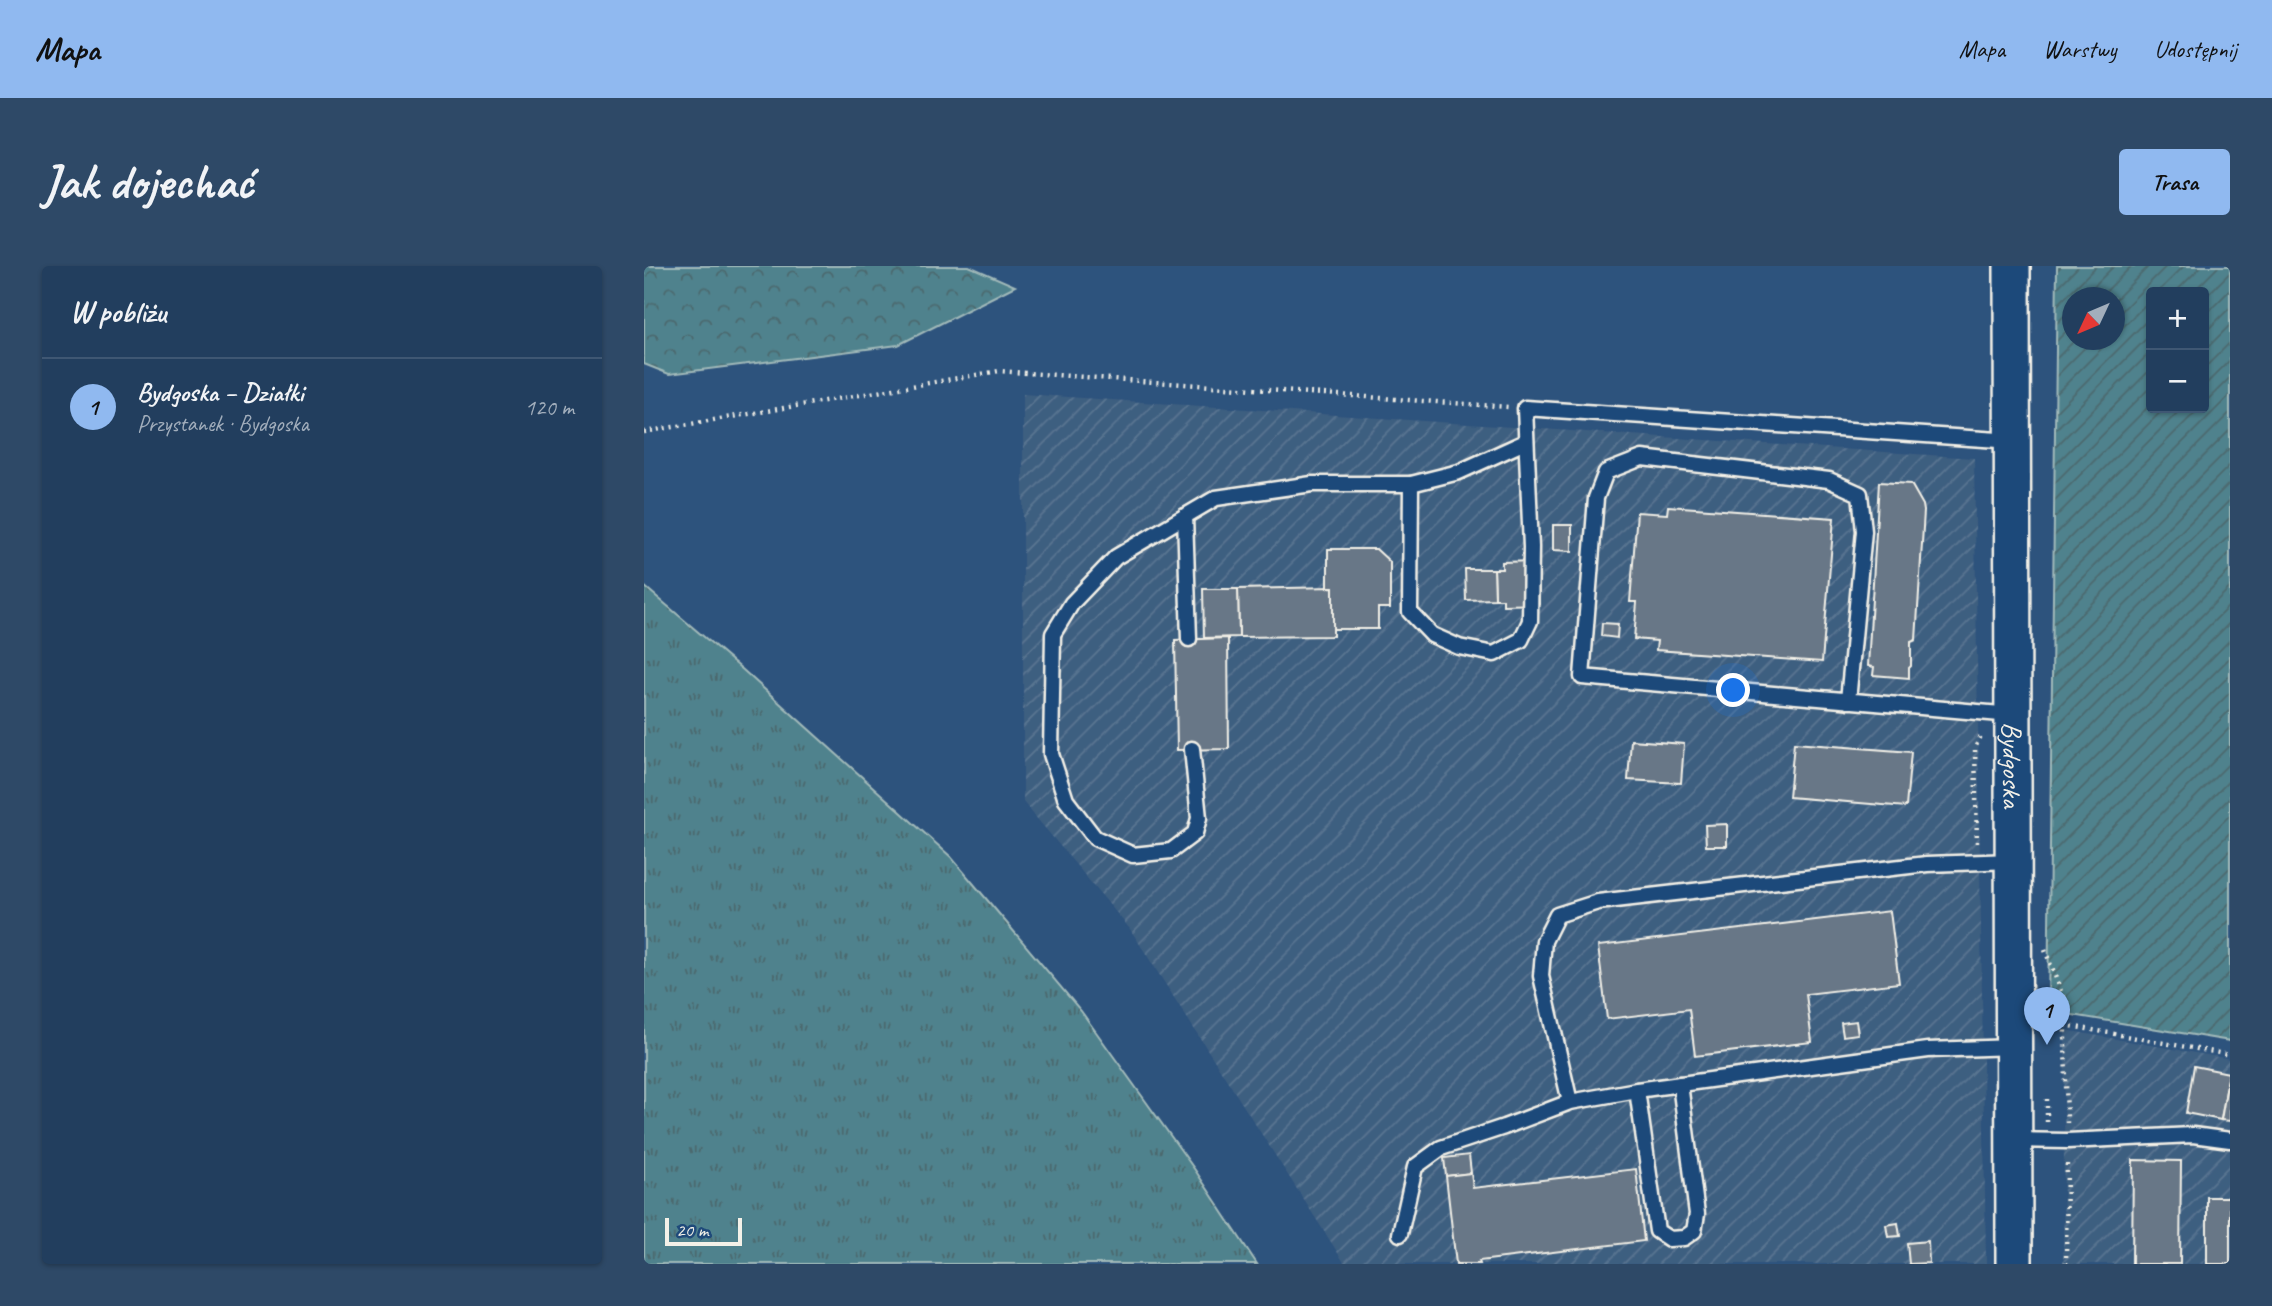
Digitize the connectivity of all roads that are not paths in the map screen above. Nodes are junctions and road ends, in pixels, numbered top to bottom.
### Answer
1 (2012, 266) edge
2 (2013, 441) junction
3 (1525, 442) junction
4 (1411, 484) junction
5 (1185, 516) junction
6 (1189, 639) dead end
7 (1848, 701) junction
8 (2013, 716) junction
9 (1192, 749) dead end
10 (2013, 861) junction
11 (2014, 1047) junction
12 (1680, 1084) junction
13 (1637, 1090) junction
14 (1570, 1102) junction
15 (2015, 1140) junction
16 (2230, 1140) edge
17 (1400, 1234) dead end
18 (2014, 1264) edge

1 - 2 street, Bydgoska
2 - 3 lane
2 - 8 street, Bydgoska
3 - 4 lane
3 - 4 lane
4 - 5 lane
5 - 6 lane
5 - 9 lane
7 - 7 lane
7 - 8 lane
8 - 10 street, Bydgoska
10 - 11 street, Bydgoska
10 - 14 lane
11 - 12 lane
11 - 15 street, Bydgoska
12 - 13 lane
12 - 13 lane
13 - 14 lane
14 - 17 lane
15 - 16 lane
15 - 18 street, Bydgoska

